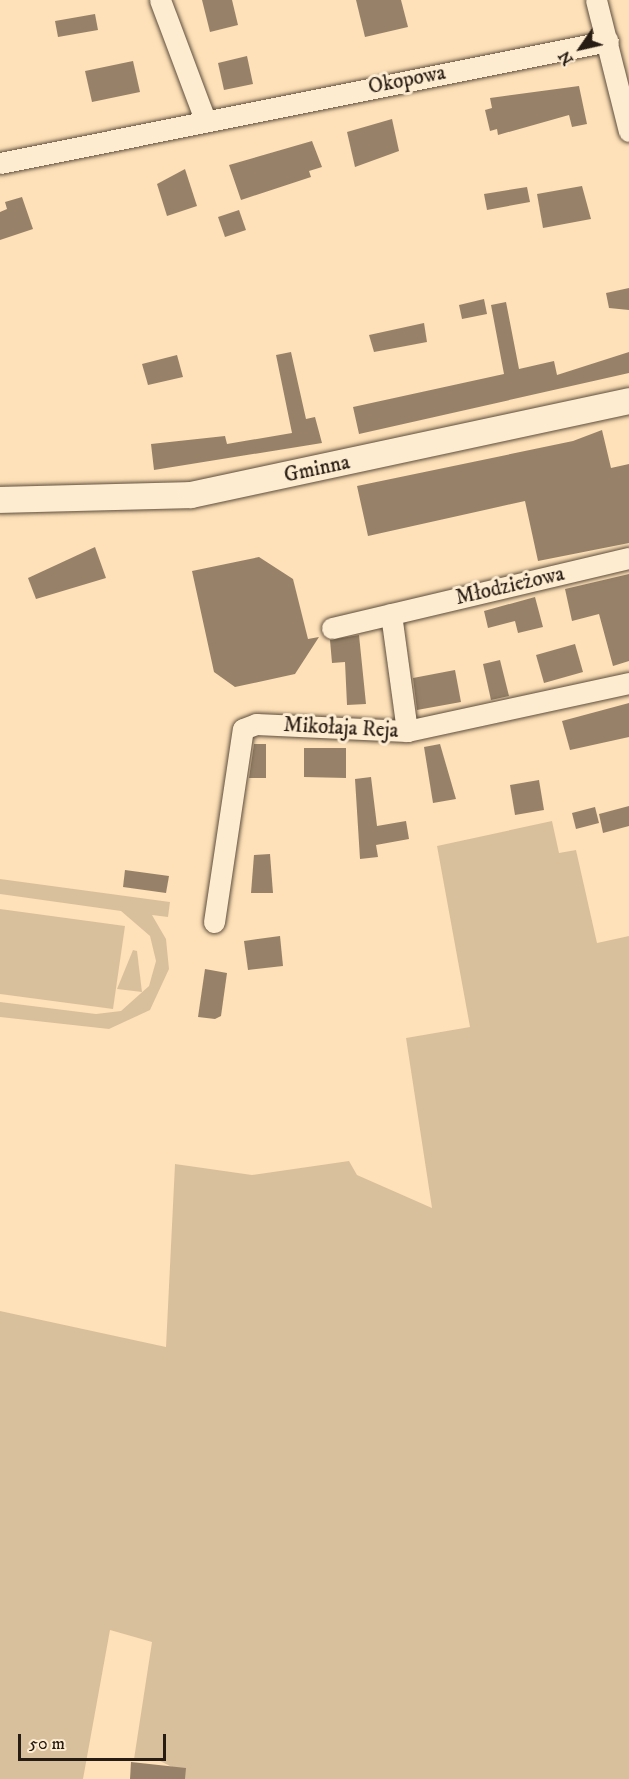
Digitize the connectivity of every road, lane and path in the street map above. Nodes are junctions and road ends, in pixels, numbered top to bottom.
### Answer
1 (160, 0) edge
2 (596, 0) edge
3 (608, 41) junction
4 (205, 120) junction
5 (629, 131) edge
6 (0, 163) edge
7 (629, 401) edge
8 (0, 500) edge
9 (629, 558) edge
10 (391, 614) junction
11 (332, 628) dead end
12 (629, 683) edge
13 (407, 731) junction
14 (214, 922) dead end

1 - 4 street
2 - 3 street
3 - 4 street, Okopowa
3 - 5 street
4 - 6 street, Okopowa
7 - 8 street, Gminna
9 - 10 street, Młodzieżowa
10 - 11 street, Młodzieżowa
10 - 13 street
12 - 13 street, Mikołaja Reja
13 - 14 street, Mikołaja Reja

